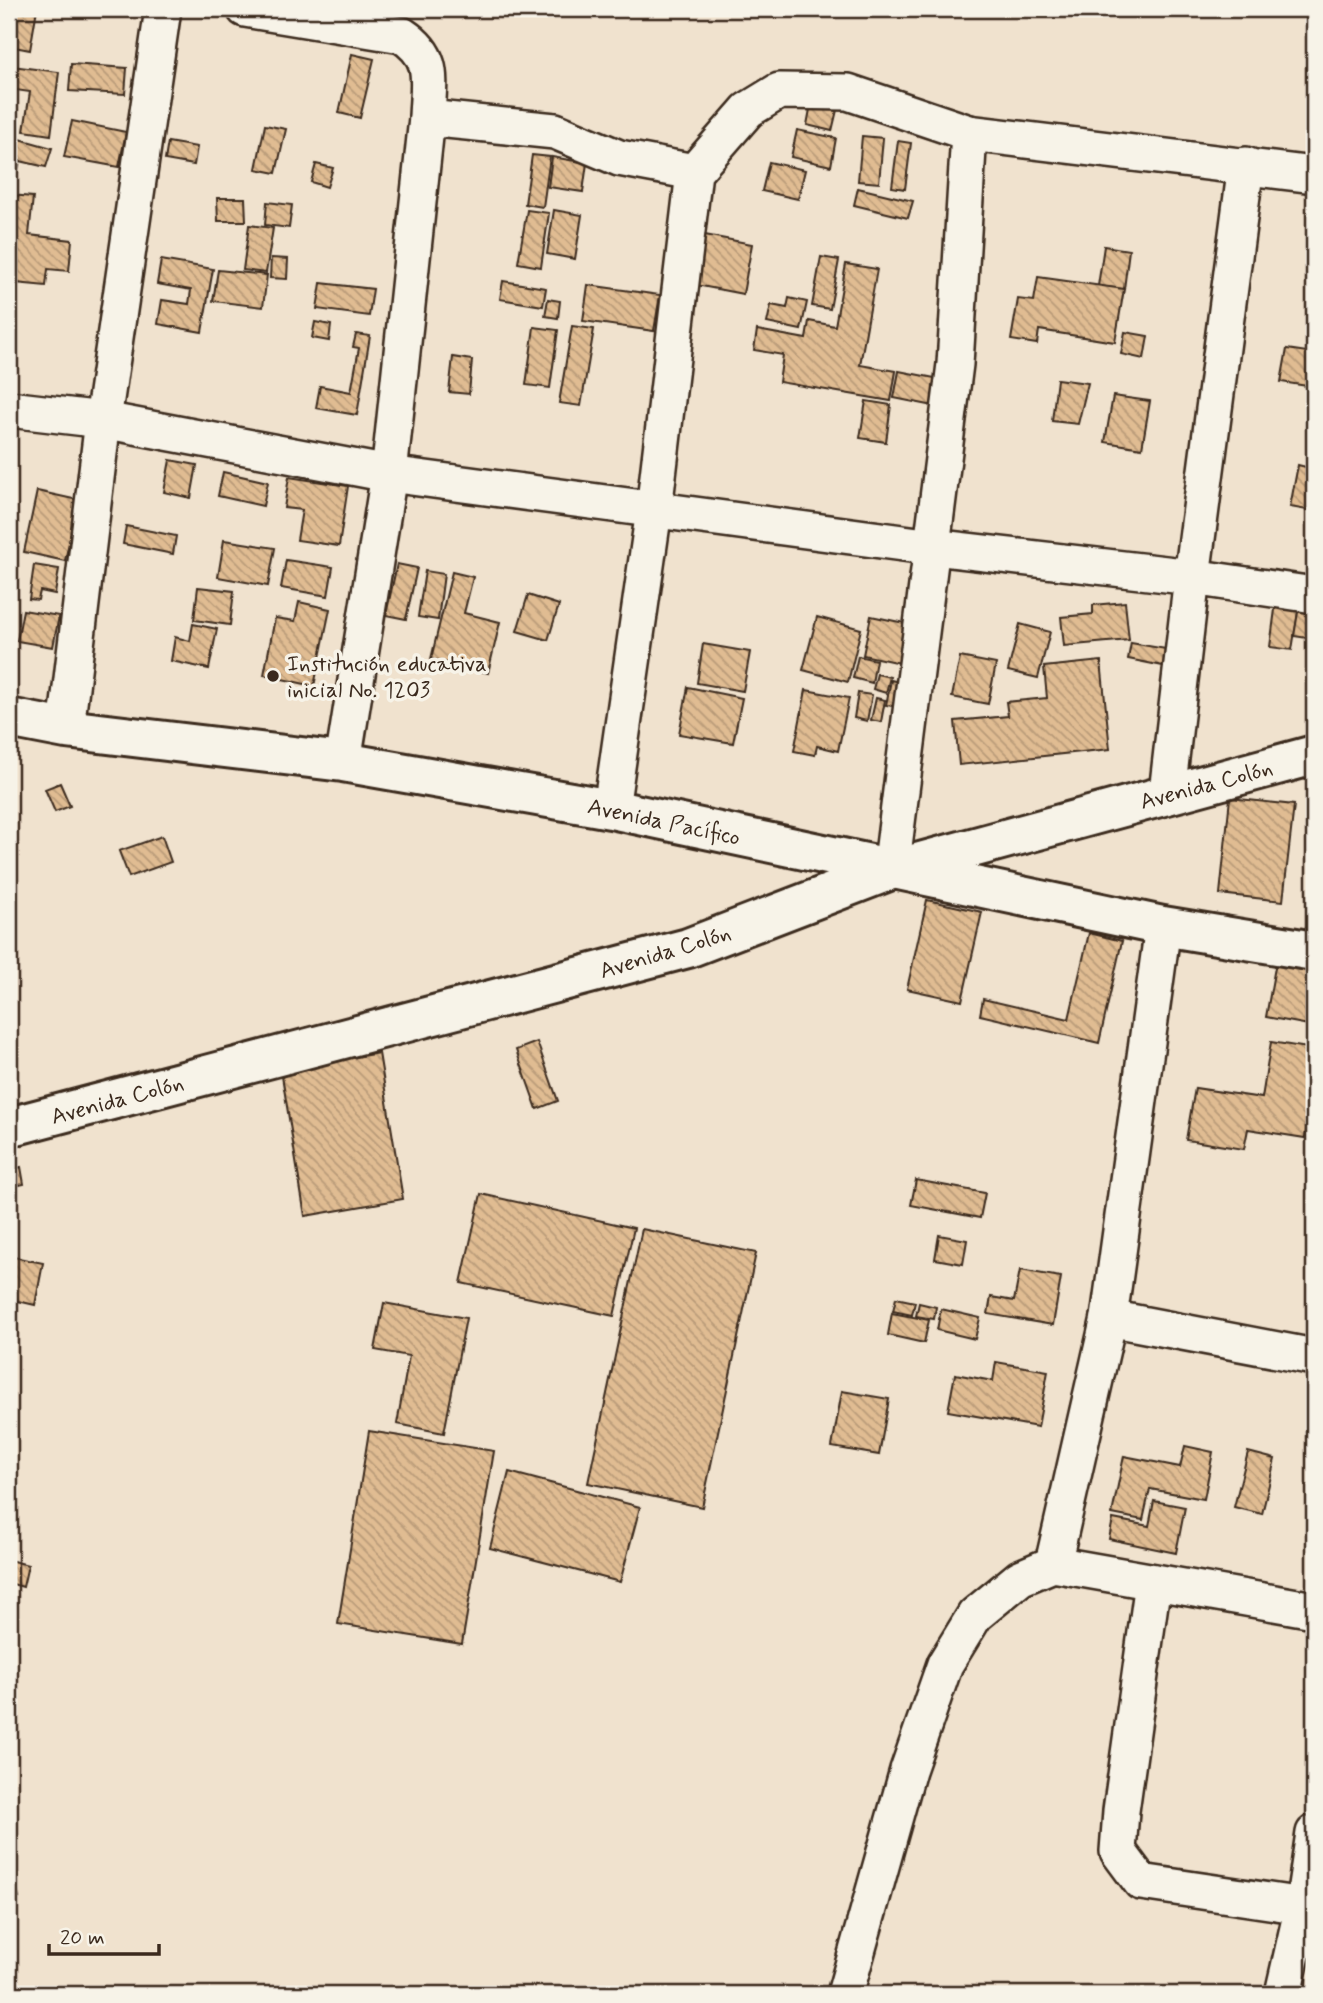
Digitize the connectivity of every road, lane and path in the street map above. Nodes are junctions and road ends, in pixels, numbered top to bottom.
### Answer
1 (163, 9) edge
2 (244, 9) edge
3 (427, 118) junction
4 (969, 133) junction
5 (1246, 165) junction
6 (694, 172) junction
7 (1314, 174) edge
8 (9, 409) edge
9 (103, 420) junction
10 (389, 474) junction
11 (654, 510) junction
12 (933, 547) junction
13 (1192, 576) junction
14 (1314, 595) edge
15 (9, 718) edge
16 (66, 729) junction
17 (1314, 755) edge
18 (343, 762) junction
19 (1167, 793) junction
20 (611, 809) junction
21 (891, 870) junction
22 (1163, 926) junction
23 (1314, 951) edge
24 (9, 1127) edge
25 (1109, 1318) junction
26 (1314, 1357) edge
27 (1053, 1564) junction
28 (1153, 1582) junction
29 (1314, 1610) edge
30 (1314, 1833) edge
31 (1303, 1906) junction
32 (845, 1994) edge
33 (1283, 1994) edge

1 - 9 street
2 - 3 street
3 - 6 street
3 - 10 street
4 - 5 street
4 - 6 street
4 - 12 street
5 - 7 street
5 - 13 street
6 - 11 street
8 - 9 street
9 - 10 street
9 - 16 street
10 - 11 street
10 - 18 street
11 - 12 street
11 - 20 street
12 - 13 street
12 - 21 street
13 - 14 street
13 - 19 street
15 - 16 main road, Avenida Pacífico
16 - 18 main road, Avenida Pacífico
17 - 19 main road, Avenida Colón
18 - 20 main road, Avenida Pacífico
19 - 21 main road, Avenida Colón
20 - 21 main road, Avenida Pacífico
21 - 22 main road, Avenida Pacífico
21 - 24 main road, Avenida Colón
22 - 23 main road, Avenida Pacífico
22 - 25 street
25 - 26 street
25 - 27 street
27 - 28 street
27 - 32 street
28 - 29 street
28 - 31 street
30 - 31 street
31 - 33 street

